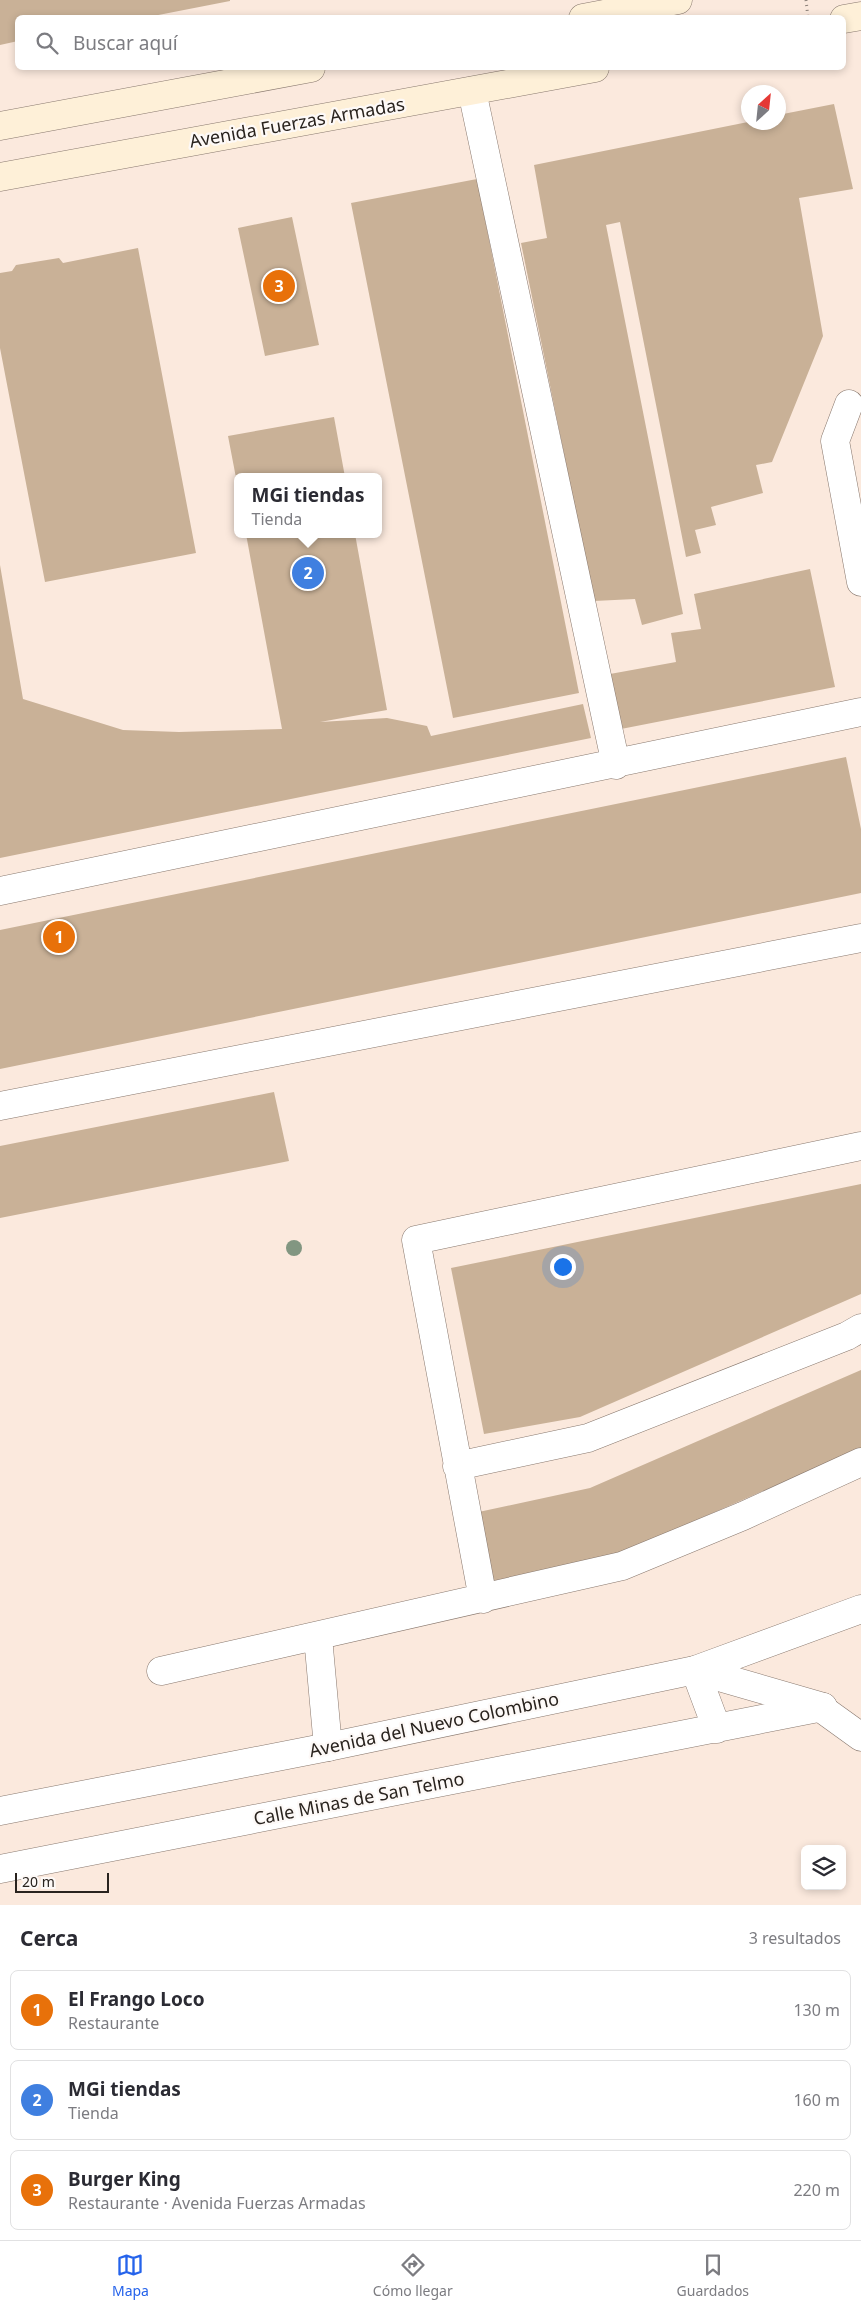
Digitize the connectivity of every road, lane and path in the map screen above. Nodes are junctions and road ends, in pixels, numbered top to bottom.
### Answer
1 (806, 0) edge
2 (670, 5) edge
3 (602, 15) edge
4 (808, 15) edge
5 (861, 16) edge
6 (846, 19) edge
7 (300, 70) edge
8 (584, 70) edge
9 (472, 91) junction
10 (0, 126) edge
11 (0, 177) edge
12 (849, 404) dead end
13 (861, 582) edge
14 (861, 712) edge
15 (616, 765) junction
16 (0, 891) edge
17 (861, 938) edge
18 (0, 1106) edge
19 (861, 1146) edge
20 (861, 1328) edge
21 (861, 1462) edge
22 (457, 1466) junction
23 (483, 1599) junction
24 (861, 1609) edge
25 (318, 1637) junction
26 (695, 1670) junction
27 (161, 1671) dead end
28 (823, 1707) junction
29 (718, 1729) junction
30 (861, 1737) edge
31 (328, 1747) junction
32 (0, 1811) edge
33 (0, 1869) edge

1 - 4 path
2 - 3 main road
5 - 6 main road
7 - 10 main road
8 - 9 main road, Avenida Fuerzas Armadas
9 - 11 main road, Avenida Fuerzas Armadas
9 - 15 street
12 - 13 street
14 - 15 street
15 - 16 street
17 - 18 street
19 - 22 street
20 - 22 street
21 - 23 street
22 - 23 street
23 - 25 street
24 - 26 street, Avenida del Nuevo Colombino
25 - 27 street
25 - 31 street
26 - 28 street
26 - 29 street
26 - 31 street, Avenida del Nuevo Colombino
28 - 29 street, Calle Minas de San Telmo
28 - 30 street
29 - 33 street, Calle Minas de San Telmo
31 - 32 street, Avenida del Nuevo Colombino

